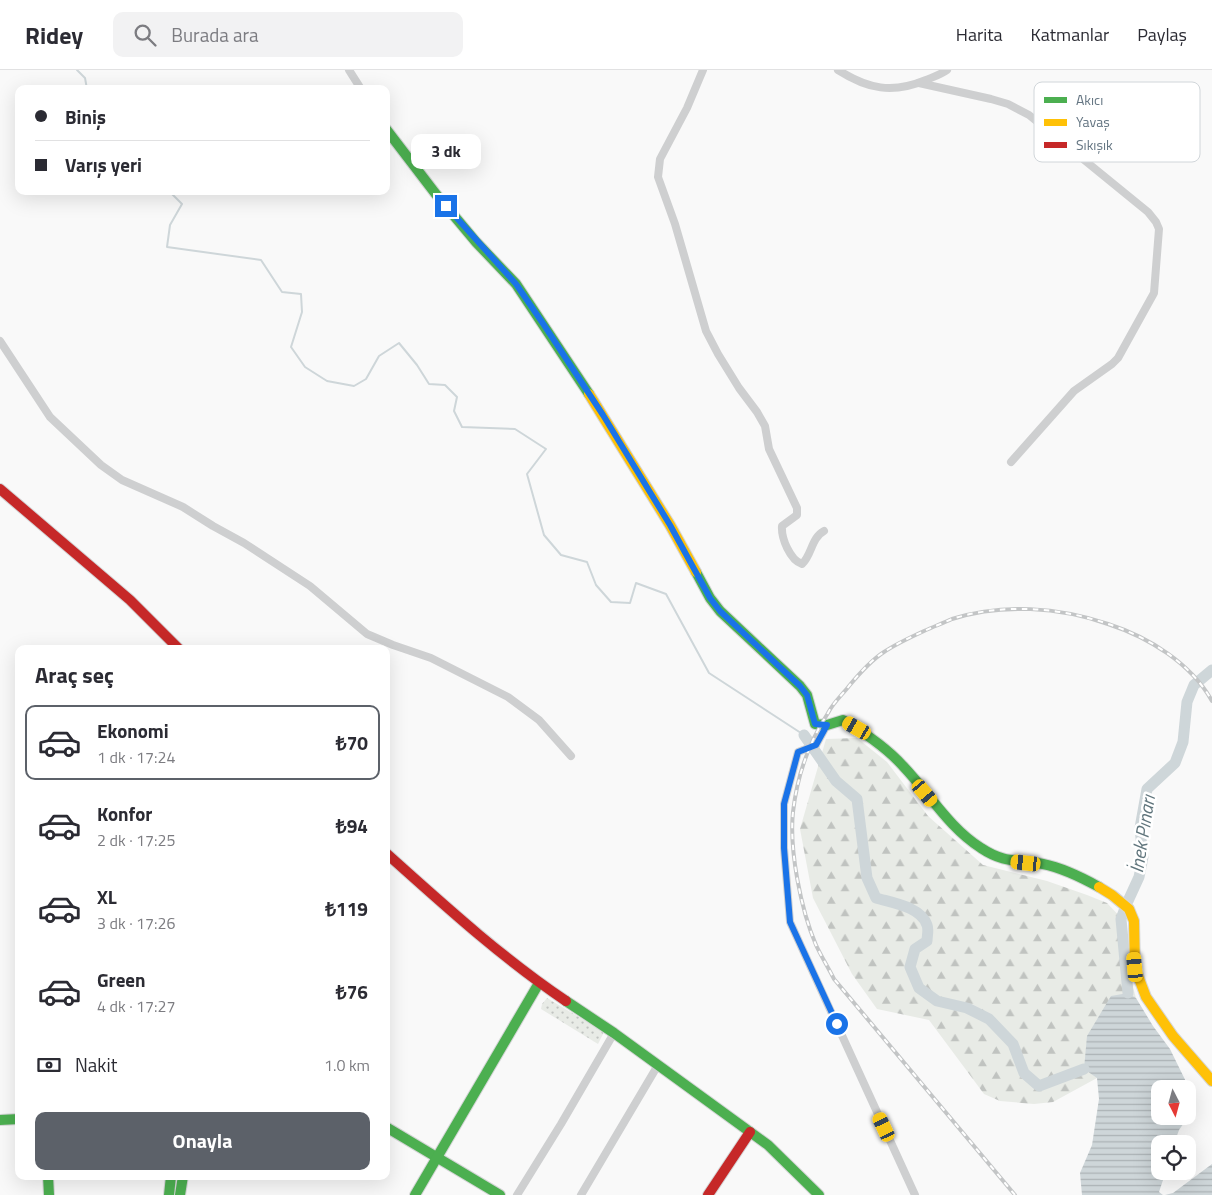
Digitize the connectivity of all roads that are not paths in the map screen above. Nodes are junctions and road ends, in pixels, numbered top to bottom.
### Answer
1 (349, 70) edge
2 (703, 70) edge
3 (838, 70) edge
4 (947, 70) edge
5 (919, 83) junction
6 (358, 85) edge
7 (1034, 119) edge
8 (390, 134) edge
9 (1087, 162) edge
10 (0, 341) edge
11 (1012, 462) dead end
12 (0, 489) edge
13 (824, 531) dead end
14 (176, 645) edge
15 (827, 725) junction
16 (571, 756) dead end
17 (390, 857) edge
18 (539, 983) junction
19 (614, 1033) junction
20 (658, 1065) junction
21 (1212, 1081) edge
22 (15, 1119) edge
23 (0, 1120) edge
24 (390, 1130) edge
25 (750, 1132) junction
26 (438, 1157) junction
27 (48, 1180) edge
28 (171, 1180) edge
29 (182, 1180) edge
30 (808, 1191) edge
31 (49, 1195) edge
32 (169, 1195) edge
33 (180, 1195) edge
34 (415, 1195) edge
35 (500, 1195) edge
36 (517, 1195) edge
37 (581, 1195) edge
38 (708, 1195) edge
39 (819, 1195) edge
40 (915, 1195) edge

1 - 6 street
2 - 13 street
3 - 5 street
4 - 5 street
5 - 7 street
8 - 15 street
9 - 11 street
10 - 16 street
12 - 14 street
15 - 21 street
15 - 40 street
17 - 18 street
18 - 19 street
18 - 26 street
19 - 20 street
19 - 36 street
20 - 25 street
20 - 37 street
22 - 23 street
24 - 26 street
25 - 30 street
25 - 38 street
26 - 34 street
26 - 35 street
27 - 31 street
28 - 32 street
29 - 33 street
30 - 39 street

